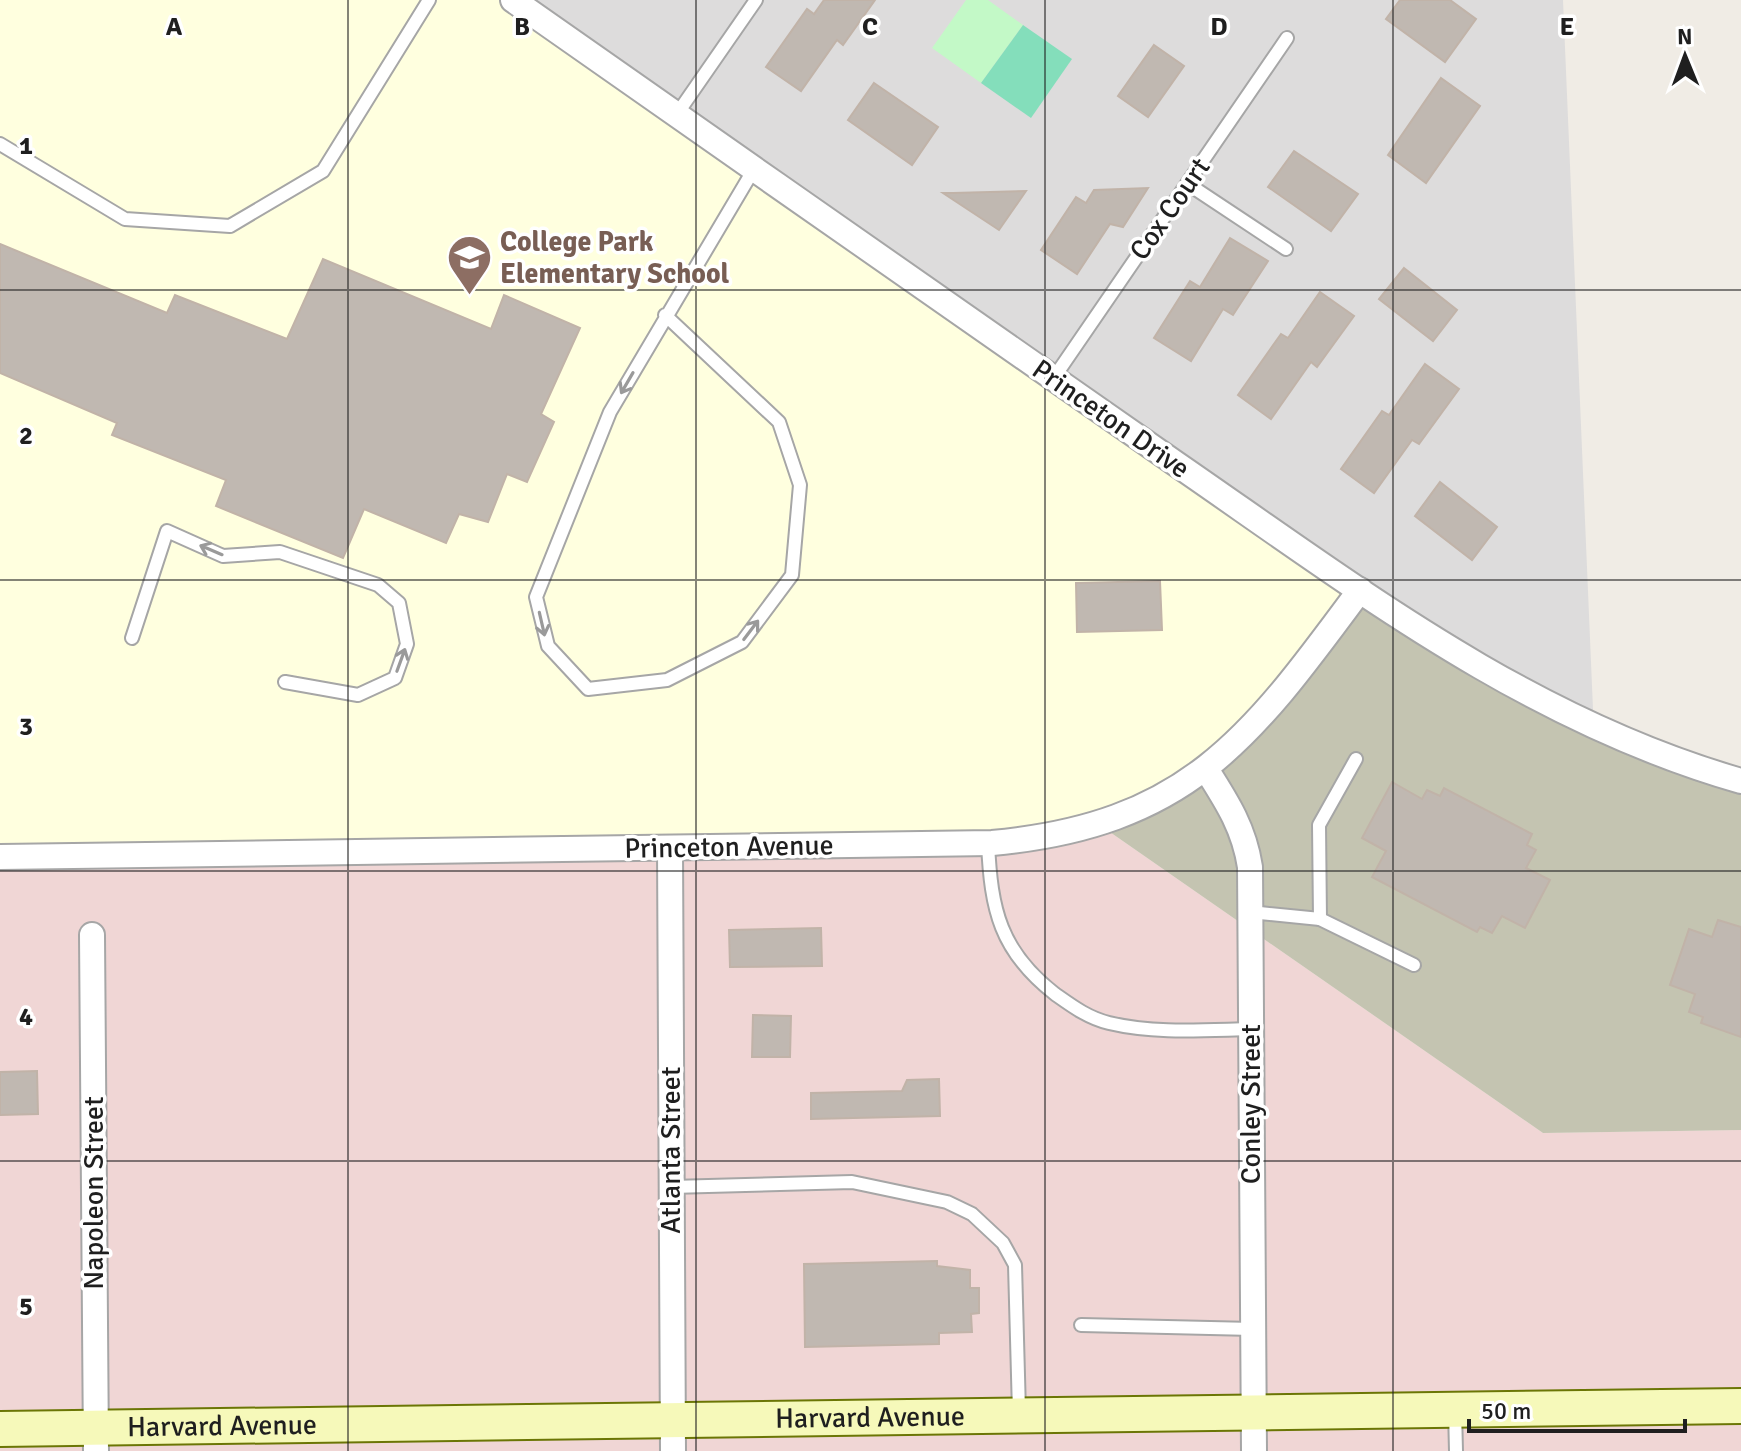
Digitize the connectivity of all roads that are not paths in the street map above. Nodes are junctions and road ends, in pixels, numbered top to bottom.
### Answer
1 (429, 0) edge
2 (513, 0) edge
3 (756, 0) edge
4 (1287, 38) dead end
5 (677, 114) junction
6 (0, 144) edge
7 (754, 169) junction
8 (1188, 184) junction
9 (1286, 249) dead end
10 (665, 315) junction
11 (1053, 379) junction
12 (1360, 590) junction
13 (132, 638) dead end
14 (285, 682) dead end
15 (1356, 759) dead end
16 (1206, 769) junction
17 (1741, 781) edge
18 (988, 843) junction
19 (670, 848) junction
20 (0, 857) edge
21 (1250, 912) junction
22 (1320, 919) junction
23 (92, 935) dead end
24 (1414, 965) dead end
25 (1251, 1029) junction
26 (671, 1187) junction
27 (1081, 1325) dead end
28 (1253, 1329) junction
29 (1741, 1406) edge
30 (1455, 1410) junction
31 (1253, 1414) junction
32 (1019, 1417) junction
33 (0, 1429) edge
34 (672, 1436) edge
35 (96, 1439) edge
36 (1254, 1451) edge
37 (1456, 1451) edge

1 - 6 lane
2 - 5 street, Princeton Drive
3 - 5 lane
4 - 8 lane, Cox Court
5 - 7 street, Princeton Drive
7 - 10 lane
7 - 11 street, Princeton Drive
8 - 9 lane
8 - 11 lane, Cox Court
10 -> 10 lane
11 - 12 street, Princeton Drive
12 - 16 street, Princeton Avenue
12 - 17 street, Princeton Drive
14 -> 13 lane
15 - 22 lane
16 - 18 street, Princeton Avenue
16 - 21 street, Conley Street
18 - 19 street, Princeton Avenue
18 - 25 lane
19 - 20 street, Princeton Avenue
19 - 26 street, Atlanta Street
21 - 22 lane
21 - 25 street, Conley Street
22 - 24 lane
23 - 35 street, Napoleon Street
25 - 28 street, Conley Street
26 - 32 lane
26 - 34 street, Atlanta Street
27 - 28 lane
28 - 31 street, Conley Street
29 - 30 street, Harvard Avenue
30 - 31 street, Harvard Avenue
30 - 37 lane
31 - 32 street, Harvard Avenue
31 - 36 street, Conley Street
32 - 34 street, Harvard Avenue
33 - 35 street, Harvard Avenue
34 - 35 street, Harvard Avenue

